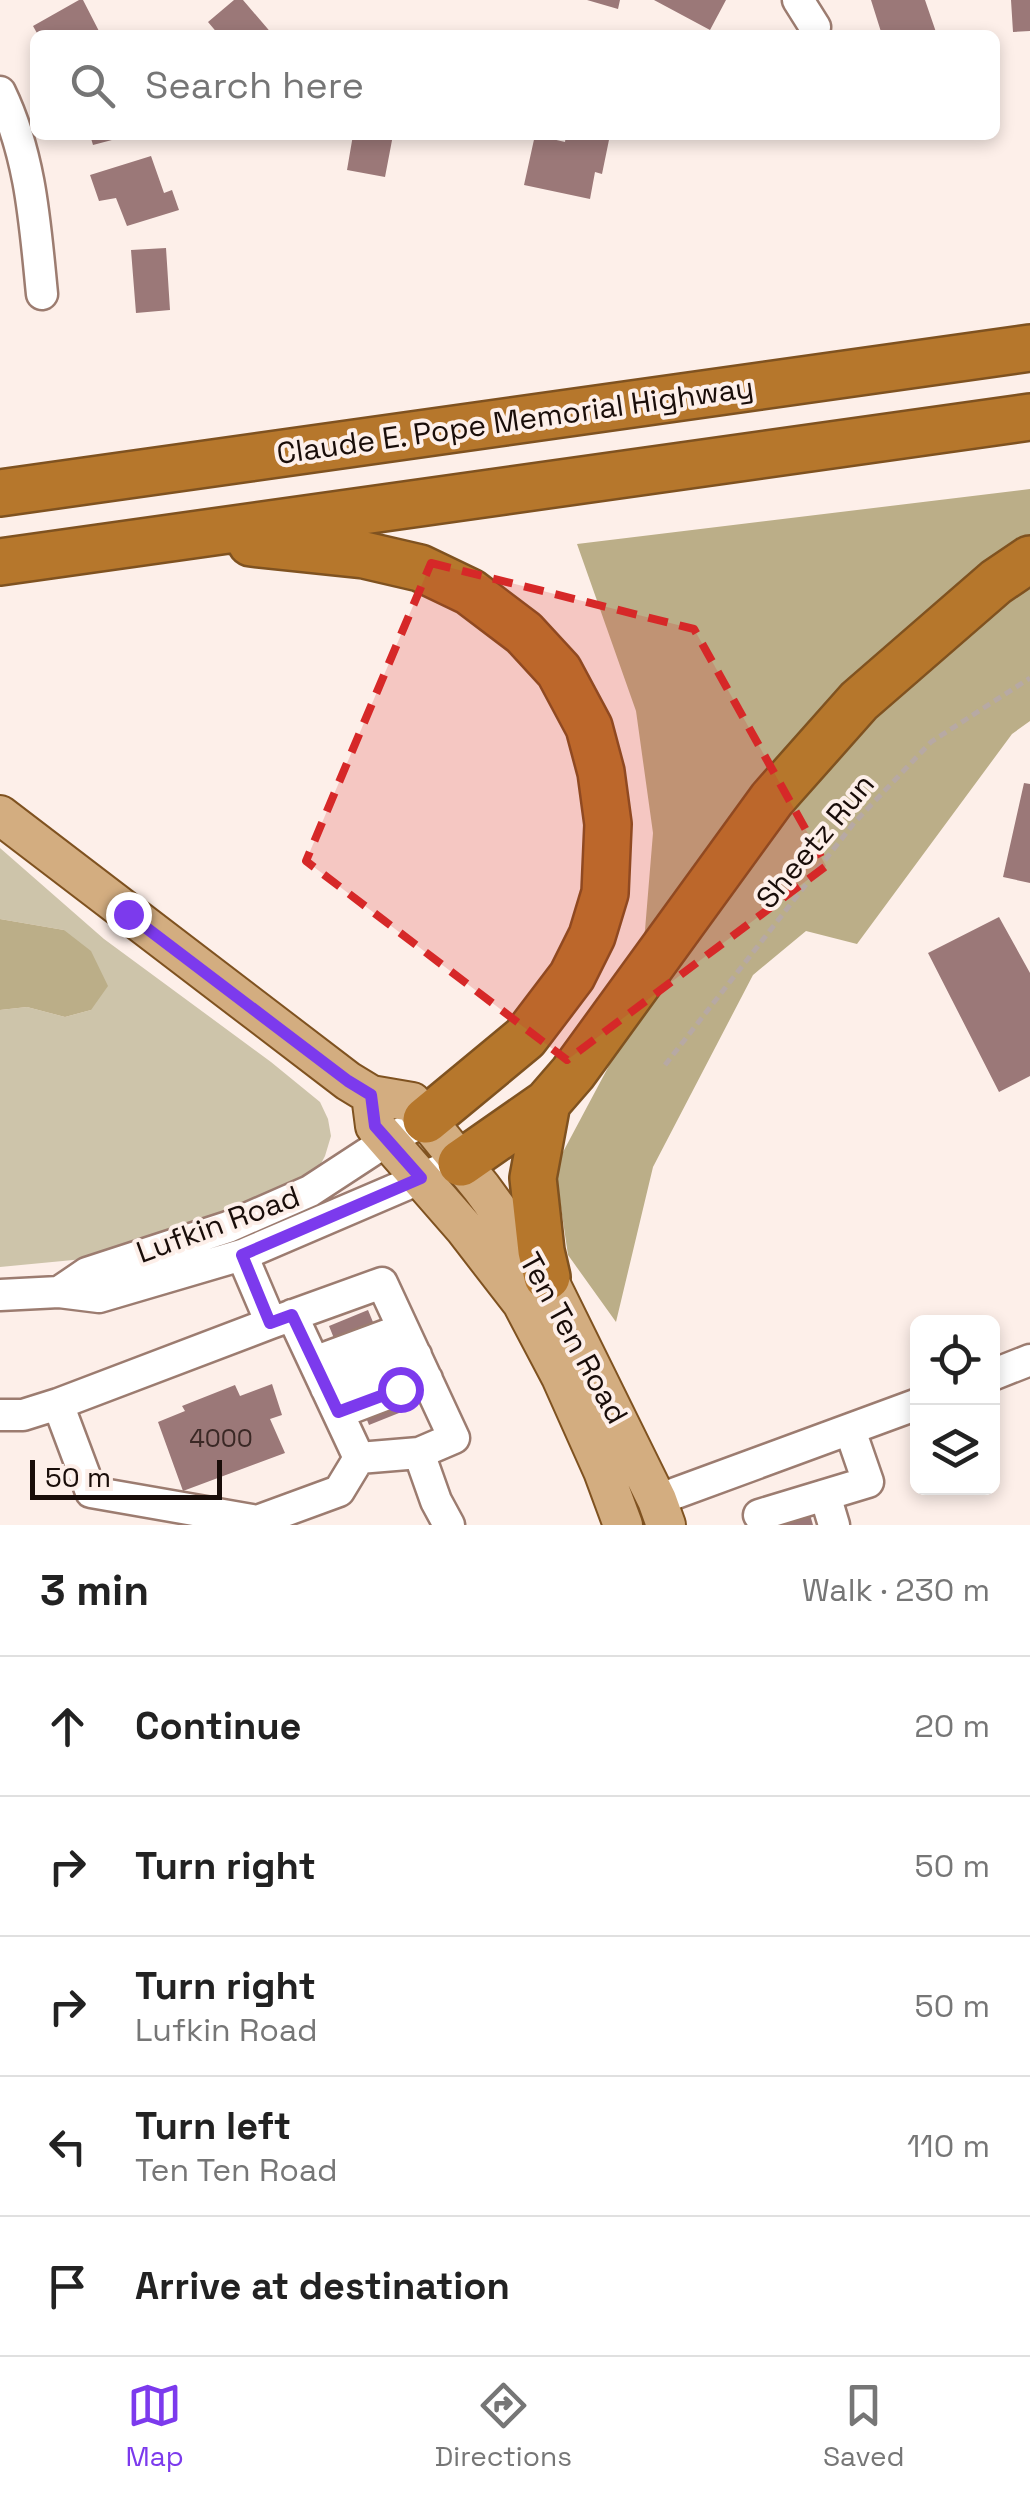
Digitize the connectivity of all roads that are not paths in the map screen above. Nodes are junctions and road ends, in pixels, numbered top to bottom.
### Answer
1 (798, 0) edge
2 (814, 26) dead end
3 (0, 92) edge
4 (42, 294) dead end
5 (1030, 348) edge
6 (1030, 417) edge
7 (0, 492) edge
8 (190, 536) junction
9 (1030, 559) edge
10 (0, 562) edge
11 (0, 814) edge
12 (547, 1103) junction
13 (407, 1130) junction
14 (441, 1170) junction
15 (242, 1255) junction
16 (547, 1277) junction
17 (59, 1292) junction
18 (0, 1294) edge
19 (281, 1319) junction
20 (415, 1354) junction
21 (1030, 1360) edge
22 (1000, 1371) edge
23 (326, 1387) junction
24 (58, 1404) junction
25 (915, 1405) edge
26 (0, 1415) edge
27 (850, 1430) junction
28 (419, 1453) junction
29 (359, 1458) junction
30 (743, 1468) junction
31 (825, 1494) junction
32 (662, 1512) edge
33 (761, 1520) edge
34 (450, 1525) edge
35 (623, 1525) edge
36 (834, 1525) edge

1 - 2 street
3 - 4 street
5 - 7 highway, Claude E. Pope Memorial Highway
6 - 8 highway
8 - 10 highway
8 - 13 highway
9 - 12 highway
11 - 13 main road, Ten Ten Road
12 - 14 highway
12 - 16 highway
13 - 14 main road, Ten Ten Road
13 - 17 street, Lufkin Road
14 - 15 street, Lufkin Road
14 - 16 main road, Ten Ten Road
14 - 35 main road, Ten Ten Road
15 - 17 street, Lufkin Road
15 - 19 street
16 - 32 main road, Ten Ten Road
17 - 18 street, Lufkin Road
19 - 20 street
19 - 23 street
19 - 24 street
20 - 23 street
20 - 23 street
20 - 28 street
21 - 22 street
23 - 29 street
24 - 26 street
24 - 29 street
25 - 27 street
27 - 30 street
27 - 31 street
28 - 29 street
28 - 34 street
30 - 32 street
30 - 33 street
31 - 33 street
31 - 36 street

